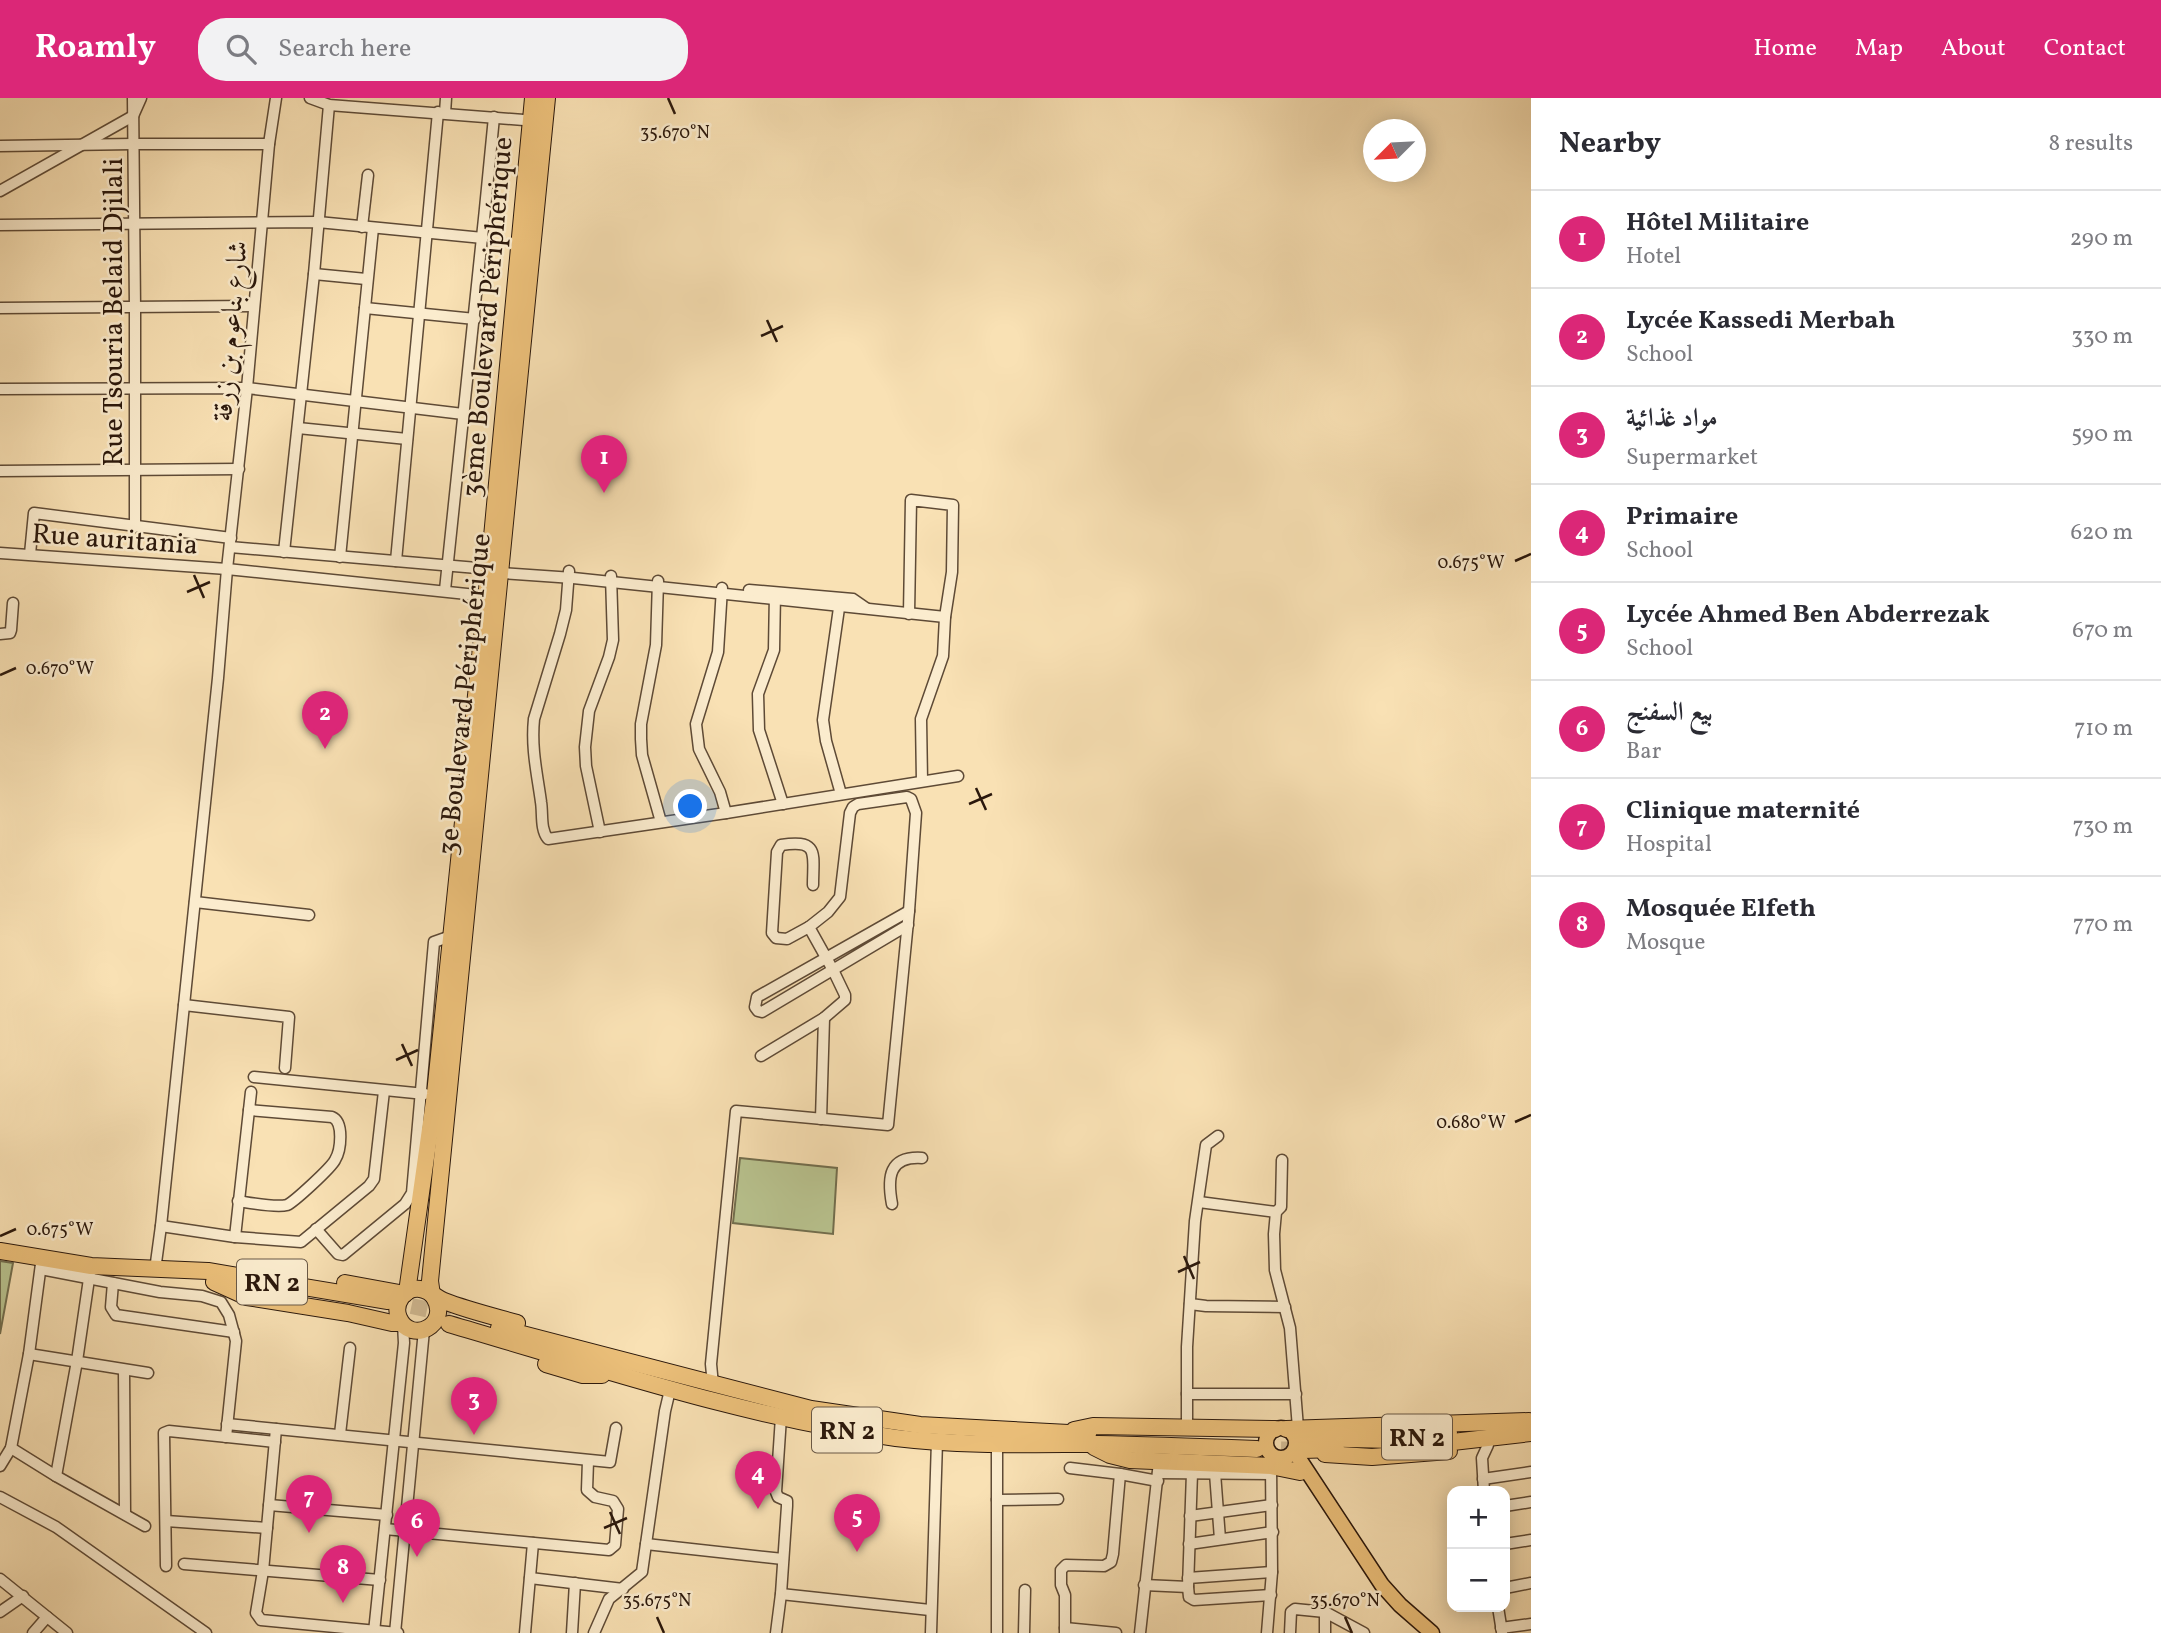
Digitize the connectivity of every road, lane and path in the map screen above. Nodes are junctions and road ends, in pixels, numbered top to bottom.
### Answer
1 (132, 98) edge
2 (141, 98) edge
3 (276, 98) edge
4 (310, 98) edge
5 (446, 98) edge
6 (524, 98) edge
7 (533, 98) edge
8 (547, 98) edge
9 (557, 98) edge
10 (329, 105) junction
11 (441, 113) junction
12 (133, 116) junction
13 (494, 117) junction
14 (524, 120) junction
15 (133, 144) junction
16 (269, 144) junction
17 (536, 145) junction
18 (0, 146) edge
19 (79, 146) junction
20 (368, 175) dead end
21 (0, 191) edge
22 (262, 222) junction
23 (318, 222) junction
24 (135, 224) junction
25 (0, 225) edge
26 (368, 227) junction
27 (428, 233) junction
28 (482, 238) junction
29 (314, 274) junction
30 (366, 279) junction
31 (254, 306) junction
32 (0, 308) edge
33 (135, 308) junction
34 (365, 308) junction
35 (418, 313) junction
36 (475, 319) junction
37 (135, 387) junction
38 (247, 388) junction
39 (0, 389) edge
40 (301, 395) junction
41 (355, 402) junction
42 (409, 408) junction
43 (463, 414) junction
44 (298, 428) junction
45 (352, 433) junction
46 (407, 439) junction
47 (136, 469) junction
48 (239, 469) junction
49 (0, 471) edge
50 (135, 527) junction
51 (230, 542) junction
52 (285, 552) junction
53 (0, 553) edge
54 (30, 554) junction
55 (340, 557) junction
56 (396, 561) junction
57 (447, 565) junction
58 (227, 569) junction
59 (499, 569) junction
60 (569, 574) junction
61 (611, 579) junction
62 (658, 584) junction
63 (445, 590) junction
64 (722, 591) junction
65 (493, 596) junction
66 (775, 596) junction
67 (839, 602) junction
68 (13, 603) dead end
69 (909, 614) junction
70 (946, 617) junction
71 (0, 634) edge
72 (957, 776) dead end
73 (922, 781) junction
74 (841, 794) junction
75 (783, 804) junction
76 (726, 813) junction
77 (660, 822) junction
78 (600, 832) junction
79 (813, 885) dead end
80 (195, 902) junction
81 (909, 911) junction
82 (309, 915) dead end
83 (908, 925) junction
84 (809, 927) junction
85 (825, 959) junction
86 (833, 970) junction
87 (184, 1005) junction
88 (824, 1018) junction
89 (761, 1056) dead end
90 (285, 1068) dead end
91 (254, 1077) dead end
92 (384, 1091) junction
93 (251, 1092) dead end
94 (428, 1094) junction
95 (249, 1110) junction
96 (821, 1119) junction
97 (1218, 1136) dead end
98 (922, 1158) dead end
99 (1282, 1160) dead end
100 (239, 1201) junction
101 (1199, 1202) junction
102 (892, 1205) dead end
103 (1276, 1212) junction
104 (162, 1226) junction
105 (316, 1229) junction
106 (235, 1237) junction
107 (0, 1251) edge
108 (41, 1263) junction
109 (410, 1268) junction
110 (155, 1270) junction
111 (90, 1272) junction
112 (211, 1277) junction
113 (113, 1283) junction
114 (432, 1291) junction
115 (406, 1293) junction
116 (385, 1300) junction
117 (1189, 1304) junction
118 (1285, 1307) junction
119 (402, 1323) junction
120 (425, 1329) junction
121 (234, 1332) junction
122 (349, 1348) dead end
123 (29, 1354) junction
124 (77, 1361) junction
125 (617, 1366) junction
126 (124, 1370) junction
127 (148, 1373) dead end
128 (713, 1385) junction
129 (670, 1390) junction
130 (1187, 1394) junction
131 (1296, 1394) junction
132 (782, 1417) junction
133 (227, 1424) junction
134 (1187, 1427) junction
135 (1528, 1427) edge
136 (616, 1428) dead end
137 (276, 1429) junction
138 (1060, 1433) junction
139 (340, 1434) junction
140 (226, 1437) junction
141 (395, 1440) junction
142 (937, 1441) junction
143 (275, 1442) junction
144 (415, 1442) junction
145 (997, 1444) junction
146 (1094, 1444) junction
147 (10, 1448) junction
148 (1482, 1450) junction
149 (1291, 1451) junction
150 (587, 1461) junction
151 (0, 1466) edge
152 (1070, 1468) dead end
153 (1158, 1472) junction
154 (1531, 1472) edge
155 (1192, 1473) junction
156 (1120, 1474) junction
157 (1215, 1474) junction
158 (56, 1476) junction
159 (1483, 1479) junction
160 (1484, 1486) edge
161 (0, 1496) edge
162 (1058, 1499) dead end
163 (997, 1500) junction
164 (1531, 1502) edge
165 (269, 1505) junction
166 (1272, 1505) junction
167 (1510, 1505) edge
168 (1218, 1512) junction
169 (125, 1514) junction
170 (387, 1515) junction
171 (1190, 1516) junction
172 (166, 1521) junction
173 (145, 1526) dead end
174 (267, 1528) junction
175 (385, 1529) junction
176 (406, 1531) junction
177 (1272, 1532) junction
178 (1220, 1539) junction
179 (1531, 1540) edge
180 (533, 1542) junction
181 (1510, 1543) edge
182 (646, 1544) junction
183 (1189, 1544) junction
184 (783, 1559) junction
185 (184, 1564) dead end
186 (166, 1566) dead end
187 (263, 1571) junction
188 (1272, 1572) junction
189 (530, 1578) junction
190 (0, 1579) edge
191 (380, 1580) junction
192 (575, 1583) junction
193 (1188, 1583) junction
194 (1531, 1583) edge
195 (1144, 1585) junction
196 (1510, 1587) edge
197 (623, 1588) junction
198 (1025, 1590) dead end
199 (781, 1594) junction
200 (1271, 1595) junction
201 (23, 1596) junction
202 (930, 1610) junction
203 (0, 1612) edge
204 (1325, 1612) junction
205 (1499, 1612) edge
206 (47, 1617) junction
207 (1531, 1624) edge
208 (1418, 1628) edge
209 (1501, 1630) edge
210 (351, 1631) edge
211 (1065, 1631) edge
212 (374, 1632) edge
213 (1360, 1632) edge
214 (33, 1633) edge
215 (67, 1633) edge
216 (206, 1633) edge
217 (397, 1633) edge
218 (525, 1633) edge
219 (572, 1633) edge
220 (594, 1633) edge
221 (776, 1633) edge
222 (930, 1633) edge
223 (997, 1633) edge
224 (1024, 1633) edge
225 (1116, 1633) edge
226 (1140, 1633) edge
227 (1267, 1633) edge
228 (1290, 1633) edge
229 (1325, 1633) edge
230 (1433, 1633) edge

1 - 12 street, Rue Tsouria Belaid Djilali
2 - 12 street
3 - 16 street, شارع بناعوم بن زرقة
4 - 10 street
5 - 11 street
6 - 14 highway
7 - 17 highway, 3ème Boulevard Périphérique
8 - 17 highway
9 - 17 highway
10 - 11 street
10 - 23 street
11 - 13 street
11 - 27 street
12 - 15 street, Rue Tsouria Belaid Djilali
12 - 19 street
13 - 14 street
13 - 28 street
14 - 17 highway
15 - 16 street
15 - 19 street
15 - 24 street, Rue Tsouria Belaid Djilali
16 - 22 street, شارع بناعوم بن زرقة
17 - 59 highway, 3ème Boulevard Périphérique
18 - 19 street
19 - 21 street
20 - 26 street
22 - 23 street
22 - 24 street
22 - 31 street, شارع بناعوم بن زرقة
23 - 26 street
23 - 29 street
24 - 25 street
24 - 33 street, Rue Tsouria Belaid Djilali
26 - 27 street
26 - 30 street
27 - 28 street
27 - 35 street
28 - 36 street
29 - 30 street
29 - 40 street
30 - 34 street
31 - 33 street
31 - 38 street, شارع بناعوم بن زرقة
32 - 33 street
33 - 37 street, Rue Tsouria Belaid Djilali
34 - 35 street
34 - 41 street
35 - 36 street
35 - 42 street
36 - 43 street
37 - 38 street
37 - 39 street
37 - 47 street, Rue Tsouria Belaid Djilali
38 - 40 street
38 - 48 street, شارع بناعوم بن زرقة
40 - 41 street
40 - 44 street
41 - 42 street
41 - 45 street
42 - 43 street
42 - 46 street
43 - 57 street
44 - 45 street
44 - 52 street
45 - 46 street
45 - 55 street
46 - 56 street
47 - 48 street
47 - 49 street
47 - 50 street, Rue Tsouria Belaid Djilali
48 - 51 street, شارع بناعوم بن زرقة
50 - 51 street
50 - 54 street
51 - 52 street
51 - 58 street, شارع بناعوم بن زرقة
52 - 55 street
53 - 54 street, Rue auritania
54 - 58 street, Rue auritania
55 - 56 street
56 - 57 street
57 - 59 street
57 - 63 street
58 - 63 street, Rue auritania
58 - 80 street, شارع بناعوم بن زرقة
59 - 60 street
59 - 65 highway, 3ème Boulevard Périphérique
60 - 61 street
60 - 78 street
61 - 62 street
61 - 78 street
62 - 64 street
62 - 77 street
63 - 65 street, Rue auritania
64 - 66 street
64 - 76 street
65 - 94 highway, 3ème Boulevard Périphérique
65 - 114 highway, 3e Boulevard Périphérique
66 - 67 street
66 - 75 street
67 - 69 street
67 - 74 street
68 - 71 street
69 - 70 street
69 - 70 street
70 - 73 street
72 - 73 street
73 - 74 street
74 - 75 street
75 - 76 street
76 - 77 street
77 - 78 street
79 - 84 street
80 - 82 street
80 - 87 street, شارع بناعوم بن زرقة
81 - 83 street
81 - 84 street
81 - 85 street
83 - 86 street
83 - 96 street
84 - 85 street
85 - 86 street
85 - 86 street
86 - 88 street
87 - 90 street
87 - 104 street, شارع بناعوم بن زرقة
88 - 89 street
88 - 96 street
91 - 92 street
92 - 94 street
92 - 105 street
93 - 95 street
94 - 105 street
94 - 109 highway, 3ème Boulevard Périphérique
95 - 100 street
95 - 100 street
96 - 128 street
97 - 101 street
98 - 102 street
99 - 103 street
100 - 106 street
101 - 103 street
101 - 117 street
103 - 118 street
104 - 106 street
104 - 110 street, شارع بناعوم بن زرقة
105 - 106 street
107 - 108 highway, RN 2
108 - 111 highway, RN 2
108 - 123 street
109 - 115 highway, 3ème Boulevard Périphérique
109 - 116 highway
110 - 111 highway, RN 2
110 - 112 highway, RN 2
111 - 113 street
111 - 124 street
112 - 116 highway, RN 2
112 - 116 highway
112 - 119 highway
113 - 121 street
113 - 121 street
114 - 115 highway
114 - 120 highway
114 - 125 highway, RN 2
115 - 116 highway
115 - 119 highway
117 - 118 street
117 - 130 street
118 - 131 street
119 - 120 highway
119 - 141 street
120 - 125 highway
120 - 144 street
121 - 133 street
122 - 139 street
123 - 124 street
123 - 147 street
124 - 126 street
124 - 158 street
125 - 128 highway, RN 2
125 - 129 highway, RN 2
126 - 127 street
126 - 169 street
128 - 138 highway, RN 2
129 - 132 highway, RN 2
129 - 182 street
130 - 131 street
130 - 134 street
131 - 149 street
132 - 142 highway, RN 2
132 - 184 street
133 - 137 street
133 - 140 street
134 - 138 highway
134 - 149 highway
135 - 148 highway
135 - 149 highway
136 - 150 street
137 - 139 street
137 - 143 street
138 - 146 highway, RN 2
139 - 141 street
140 - 143 street
140 - 172 street
141 - 144 street
141 - 170 street
142 - 145 highway, RN 2
142 - 202 street
143 - 165 street
144 - 150 street
144 - 176 street
145 - 146 highway, RN 2
145 - 163 street
146 - 149 highway
146 - 153 highway
147 - 151 street
147 - 158 street
148 - 149 highway
148 - 159 street
149 - 153 highway
149 - 157 street
149 - 166 street
149 - 208 main road
150 - 180 street
152 - 156 street
153 - 155 street
153 - 156 street
153 - 195 street
154 - 159 street
155 - 157 street
155 - 171 street
156 - 211 street
157 - 168 street
158 - 169 street
159 - 160 street
161 - 216 street
162 - 163 street
163 - 223 street
164 - 167 street
165 - 170 street
165 - 174 street
166 - 168 street
166 - 177 street
168 - 171 street
168 - 178 street
169 - 173 street
170 - 175 street
171 - 183 street
172 - 174 street
172 - 186 street
174 - 187 street
175 - 176 street
175 - 191 street
176 - 180 street
176 - 217 street
177 - 178 street
177 - 188 street
178 - 183 street
179 - 181 street
180 - 189 street
182 - 184 street
182 - 197 street
183 - 193 street
184 - 199 street
185 - 187 street
187 - 191 street
187 - 210 street
188 - 193 street
188 - 200 street
189 - 192 street
189 - 218 street
190 - 201 street
191 - 212 street
192 - 197 street
192 - 219 street
193 - 195 street
193 - 200 street
194 - 196 street
195 - 226 street
197 - 220 street
198 - 224 street
199 - 202 street
199 - 221 street
200 - 227 street
201 - 203 street
201 - 206 street
202 - 222 street
204 - 213 street
204 - 228 street
204 - 229 street
205 - 209 street
206 - 214 street
206 - 215 street
207 - 209 street
208 - 230 main road
210 - 212 street
211 - 225 street
212 - 217 street

